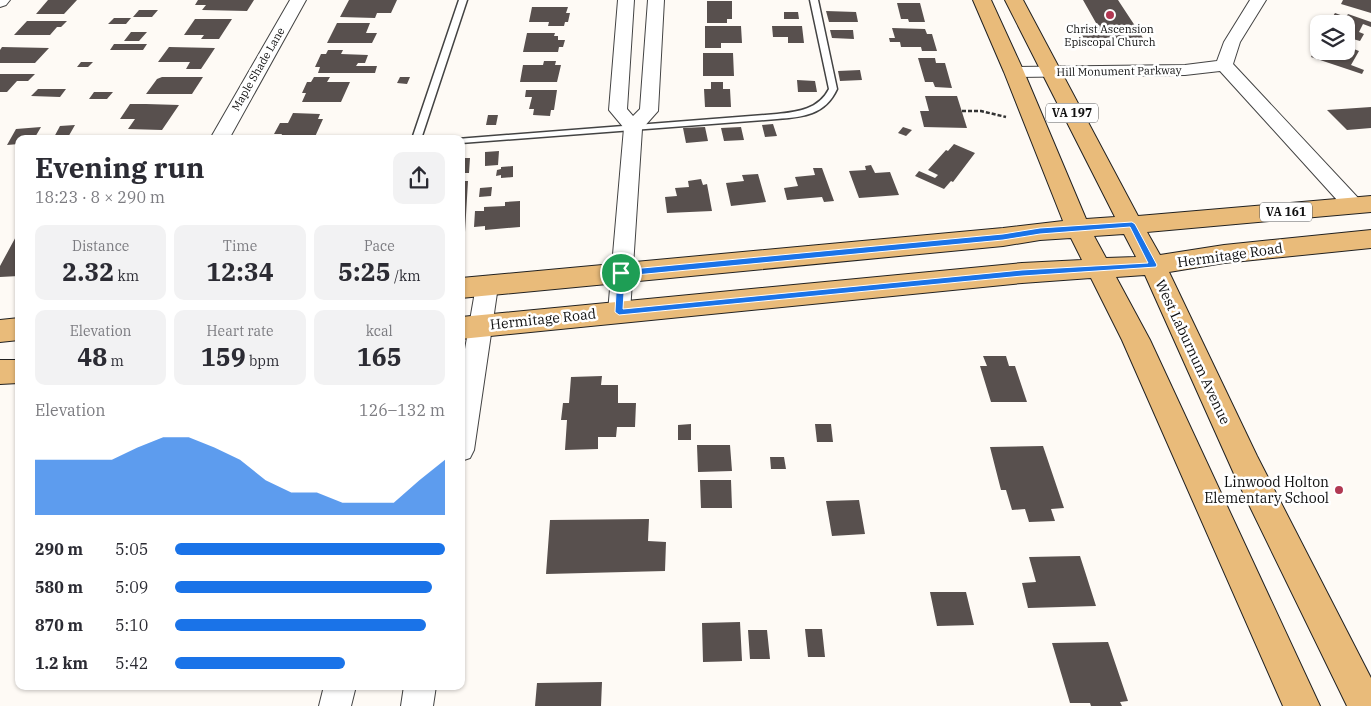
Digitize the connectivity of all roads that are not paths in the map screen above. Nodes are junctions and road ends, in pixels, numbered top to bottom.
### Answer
1 (298, 0) edge
2 (463, 0) edge
3 (626, 0) edge
4 (656, 0) edge
5 (814, 0) edge
6 (982, 0) edge
7 (1014, 0) edge
8 (1258, 0) edge
9 (1224, 65) junction
10 (1014, 72) junction
11 (1051, 72) junction
12 (633, 127) junction
13 (220, 135) edge
14 (417, 135) edge
15 (465, 140) edge
16 (1362, 205) edge
17 (1132, 224) junction
18 (1078, 228) junction
19 (1371, 240) edge
20 (1153, 265) junction
21 (1099, 269) junction
22 (621, 273) junction
23 (487, 286) junction
24 (465, 288) edge
25 (619, 312) junction
26 (472, 326) edge
27 (15, 329) edge
28 (0, 331) edge
29 (15, 371) edge
30 (0, 372) edge
31 (465, 405) edge
32 (339, 690) edge
33 (419, 690) edge
34 (335, 706) edge
35 (416, 706) edge
36 (1302, 706) edge
37 (1366, 706) edge

1 - 13 street, Maple Shade Lane
2 - 14 lane
3 - 12 street
4 - 12 street
5 - 12 lane
6 - 10 main road, VA 197
7 - 11 main road, West Laburnum Avenue / VA 197
8 - 9 street
9 - 11 street, Hill Monument Parkway
9 - 16 street
10 - 11 street, Hill Monument Parkway
10 - 18 main road, VA 197
11 - 17 main road, West Laburnum Avenue / VA 197
12 - 15 lane
12 - 22 street
16 - 17 main road, VA 161
17 - 18 main road, VA 161
17 - 20 main road, West Laburnum Avenue / VA 197
18 - 21 main road, VA 197
18 - 22 main road, VA 161
19 - 20 main road, Hermitage Road
20 - 21 main road, Hermitage Road
20 - 37 main road, West Laburnum Avenue / VA 197
21 - 25 main road, Hermitage Road
21 - 36 main road, VA 197
22 - 23 main road, VA 161
22 - 25 street
23 - 24 main road, VA 161
23 - 26 street
25 - 26 main road, Hermitage Road
26 - 31 street
27 - 28 main road
29 - 30 main road
32 - 34 street
33 - 35 street

